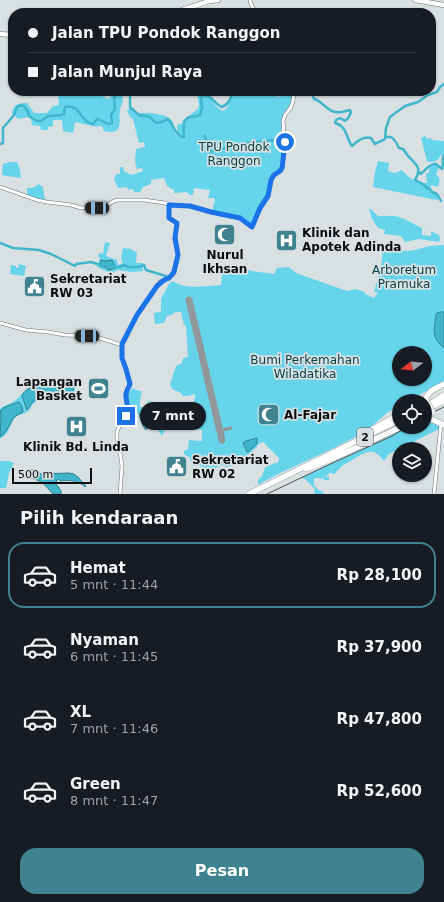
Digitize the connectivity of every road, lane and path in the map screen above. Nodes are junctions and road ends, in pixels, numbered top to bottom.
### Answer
1 (218, 0) edge
2 (415, 0) edge
3 (209, 1) edge
4 (444, 6) edge
5 (188, 8) edge
6 (293, 96) edge
7 (0, 187) edge
8 (169, 205) junction
9 (0, 323) edge
10 (122, 344) junction
11 (444, 384) edge
12 (428, 394) edge
13 (444, 396) edge
14 (444, 401) edge
15 (432, 403) edge
16 (432, 404) edge
17 (444, 405) edge
18 (432, 411) edge
19 (432, 411) edge
20 (392, 418) edge
21 (432, 420) edge
22 (392, 424) edge
23 (443, 424) edge
24 (392, 430) edge
25 (392, 432) edge
26 (387, 435) junction
27 (334, 459) junction
28 (305, 468) junction
29 (120, 494) edge
30 (249, 494) edge
31 (256, 494) edge
32 (434, 494) edge

1 - 3 main road
2 - 4 main road
3 - 5 main road
6 - 8 street
7 - 8 street
8 - 10 street
9 - 10 street
10 - 29 street
11 - 12 highway
13 - 15 highway
14 - 16 highway
17 - 19 highway
18 - 23 highway, bridge
20 - 28 highway
21 - 23 highway
22 - 28 highway, 2
23 - 32 street
24 - 28 highway, 2
25 - 26 highway
26 - 27 highway
26 - 27 highway
27 - 28 highway
28 - 30 highway, 2
28 - 31 highway, 2

